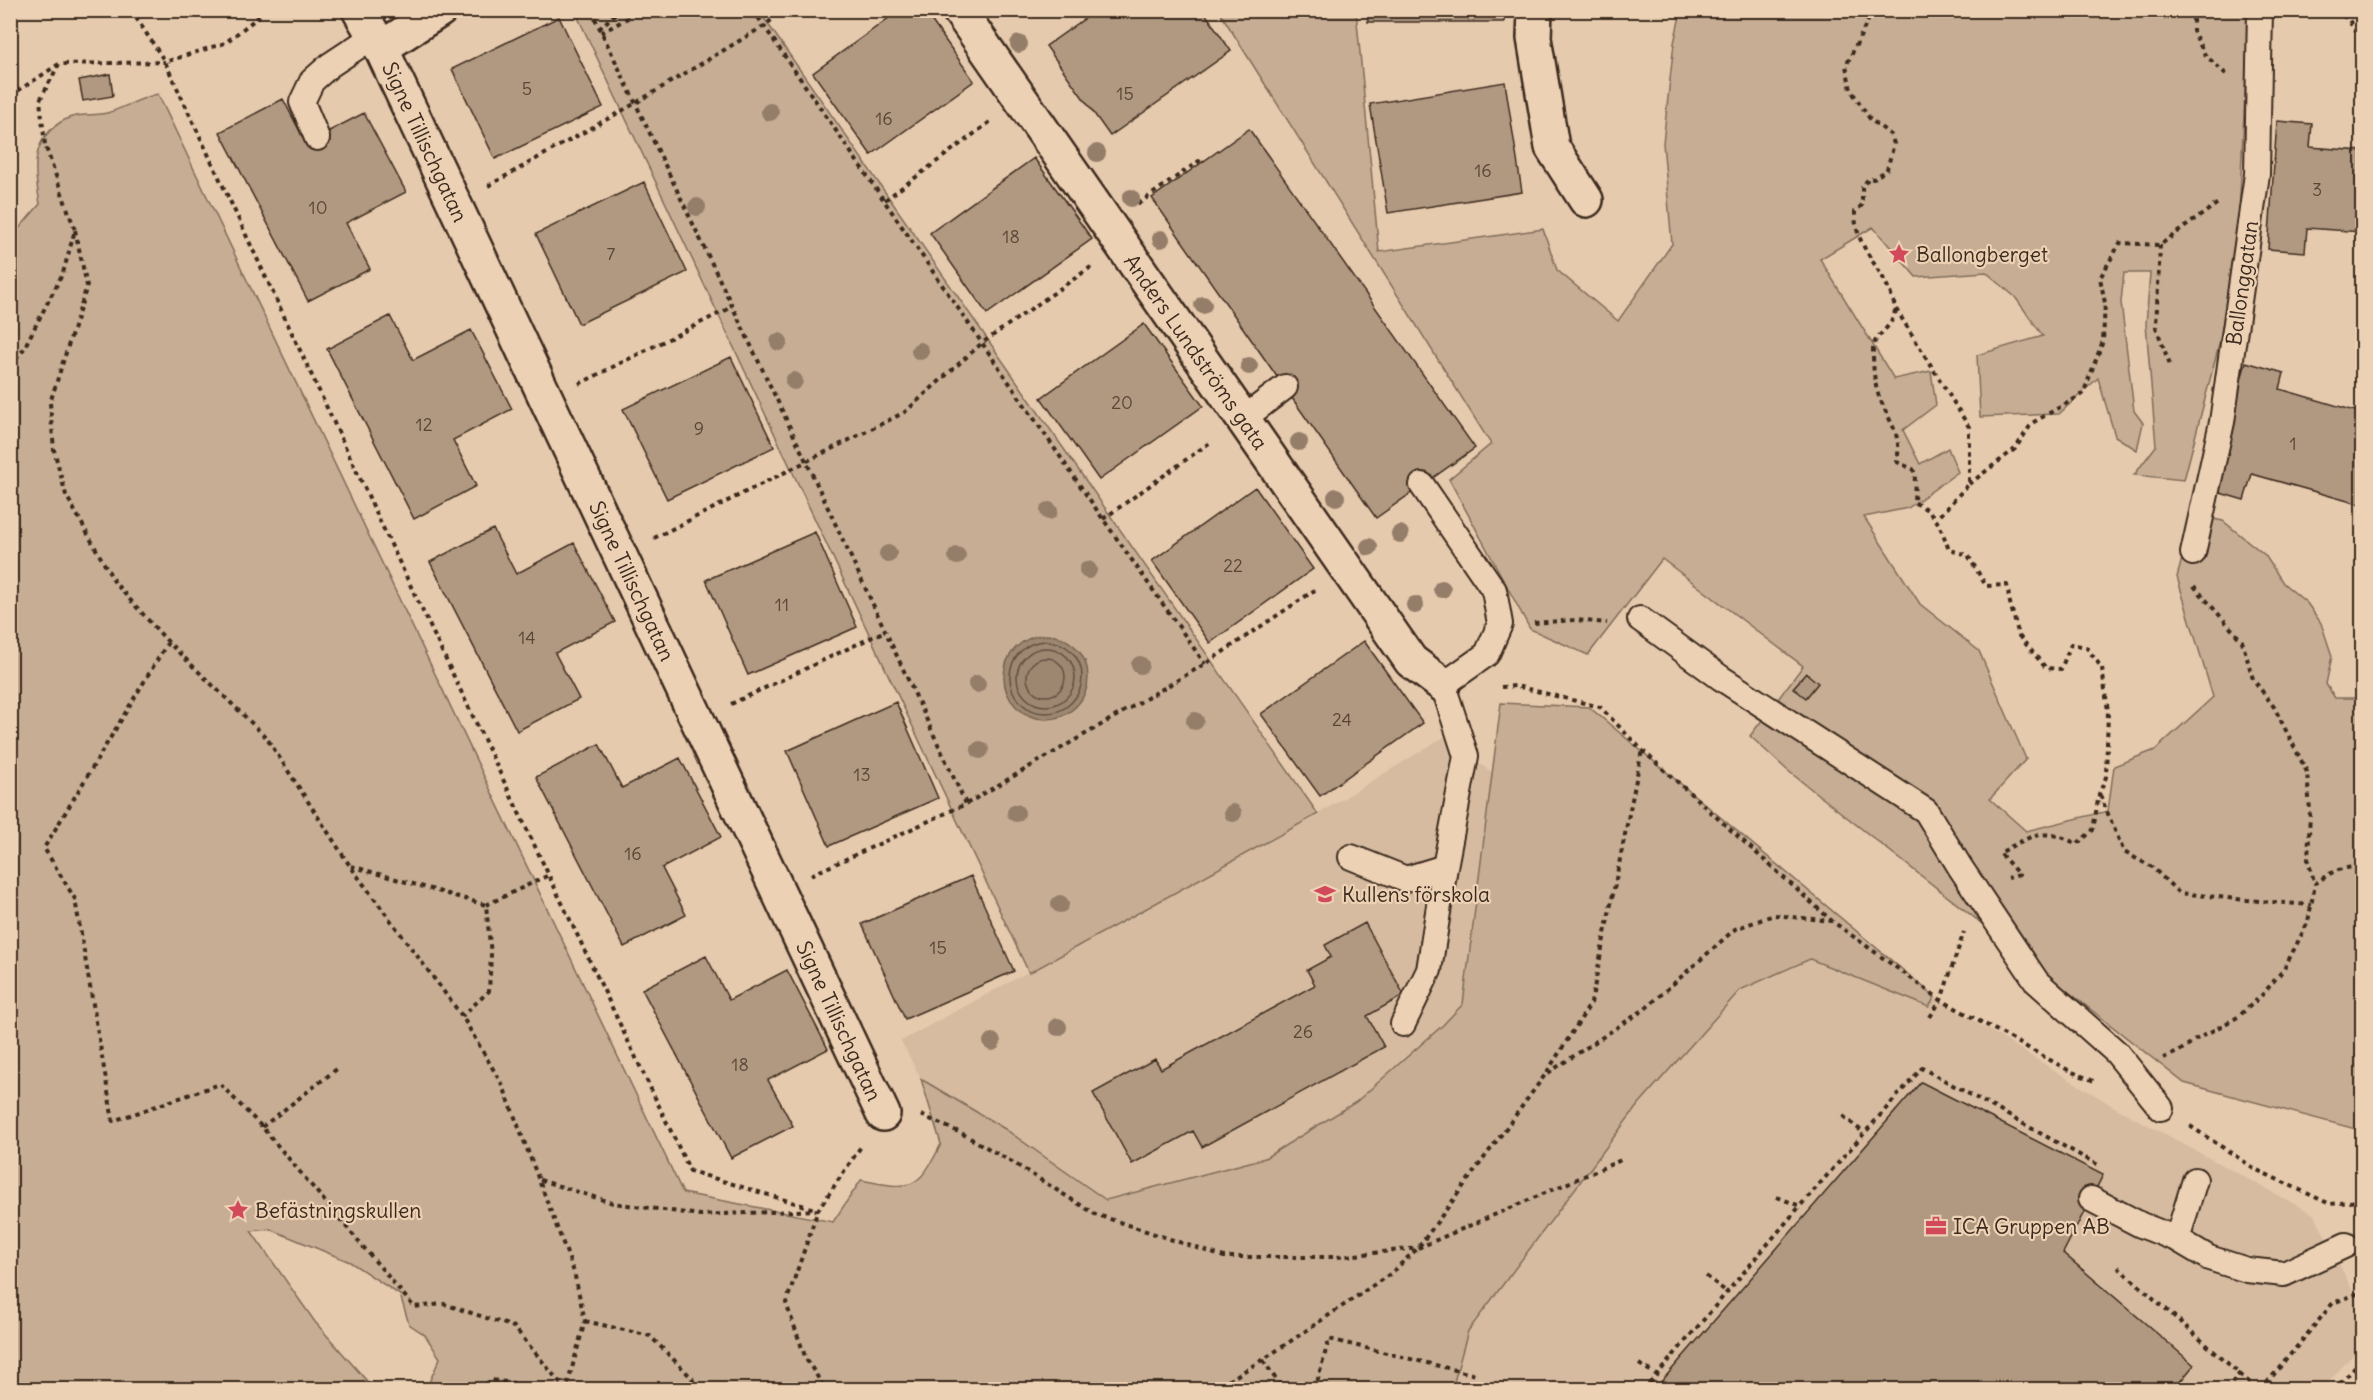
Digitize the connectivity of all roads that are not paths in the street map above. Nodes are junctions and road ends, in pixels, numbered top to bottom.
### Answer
1 (440, 10) edge
2 (959, 10) edge
3 (1534, 10) edge
4 (2260, 10) edge
5 (372, 32) edge
6 (317, 138) dead end
7 (1586, 200) dead end
8 (1285, 387) dead end
9 (1230, 428) junction
10 (1422, 485) dead end
11 (2193, 553) road end
12 (1640, 619) road end
13 (1443, 685) junction
14 (1351, 857) dead end
15 (1445, 867) junction
16 (1403, 1024) dead end
17 (2162, 1108) road end
18 (883, 1114) road end
19 (2195, 1180) dead end
20 (2091, 1199) dead end
21 (2177, 1239) junction
22 (2346, 1245) dead end

1 - 5 street, Signe Tillischgatan
2 - 9 street, Anders Lundströms gata
3 - 7 street
4 - 11 lane, Ballonggatan
5 - 6 lane
5 - 18 street, Signe Tillischgatan
8 - 9 lane
9 - 13 street, Anders Lundströms gata
10 - 13 lane
12 - 17 lane
13 - 15 lane
14 - 15 lane
15 - 16 lane
19 - 21 lane
20 - 21 lane
21 - 22 lane

